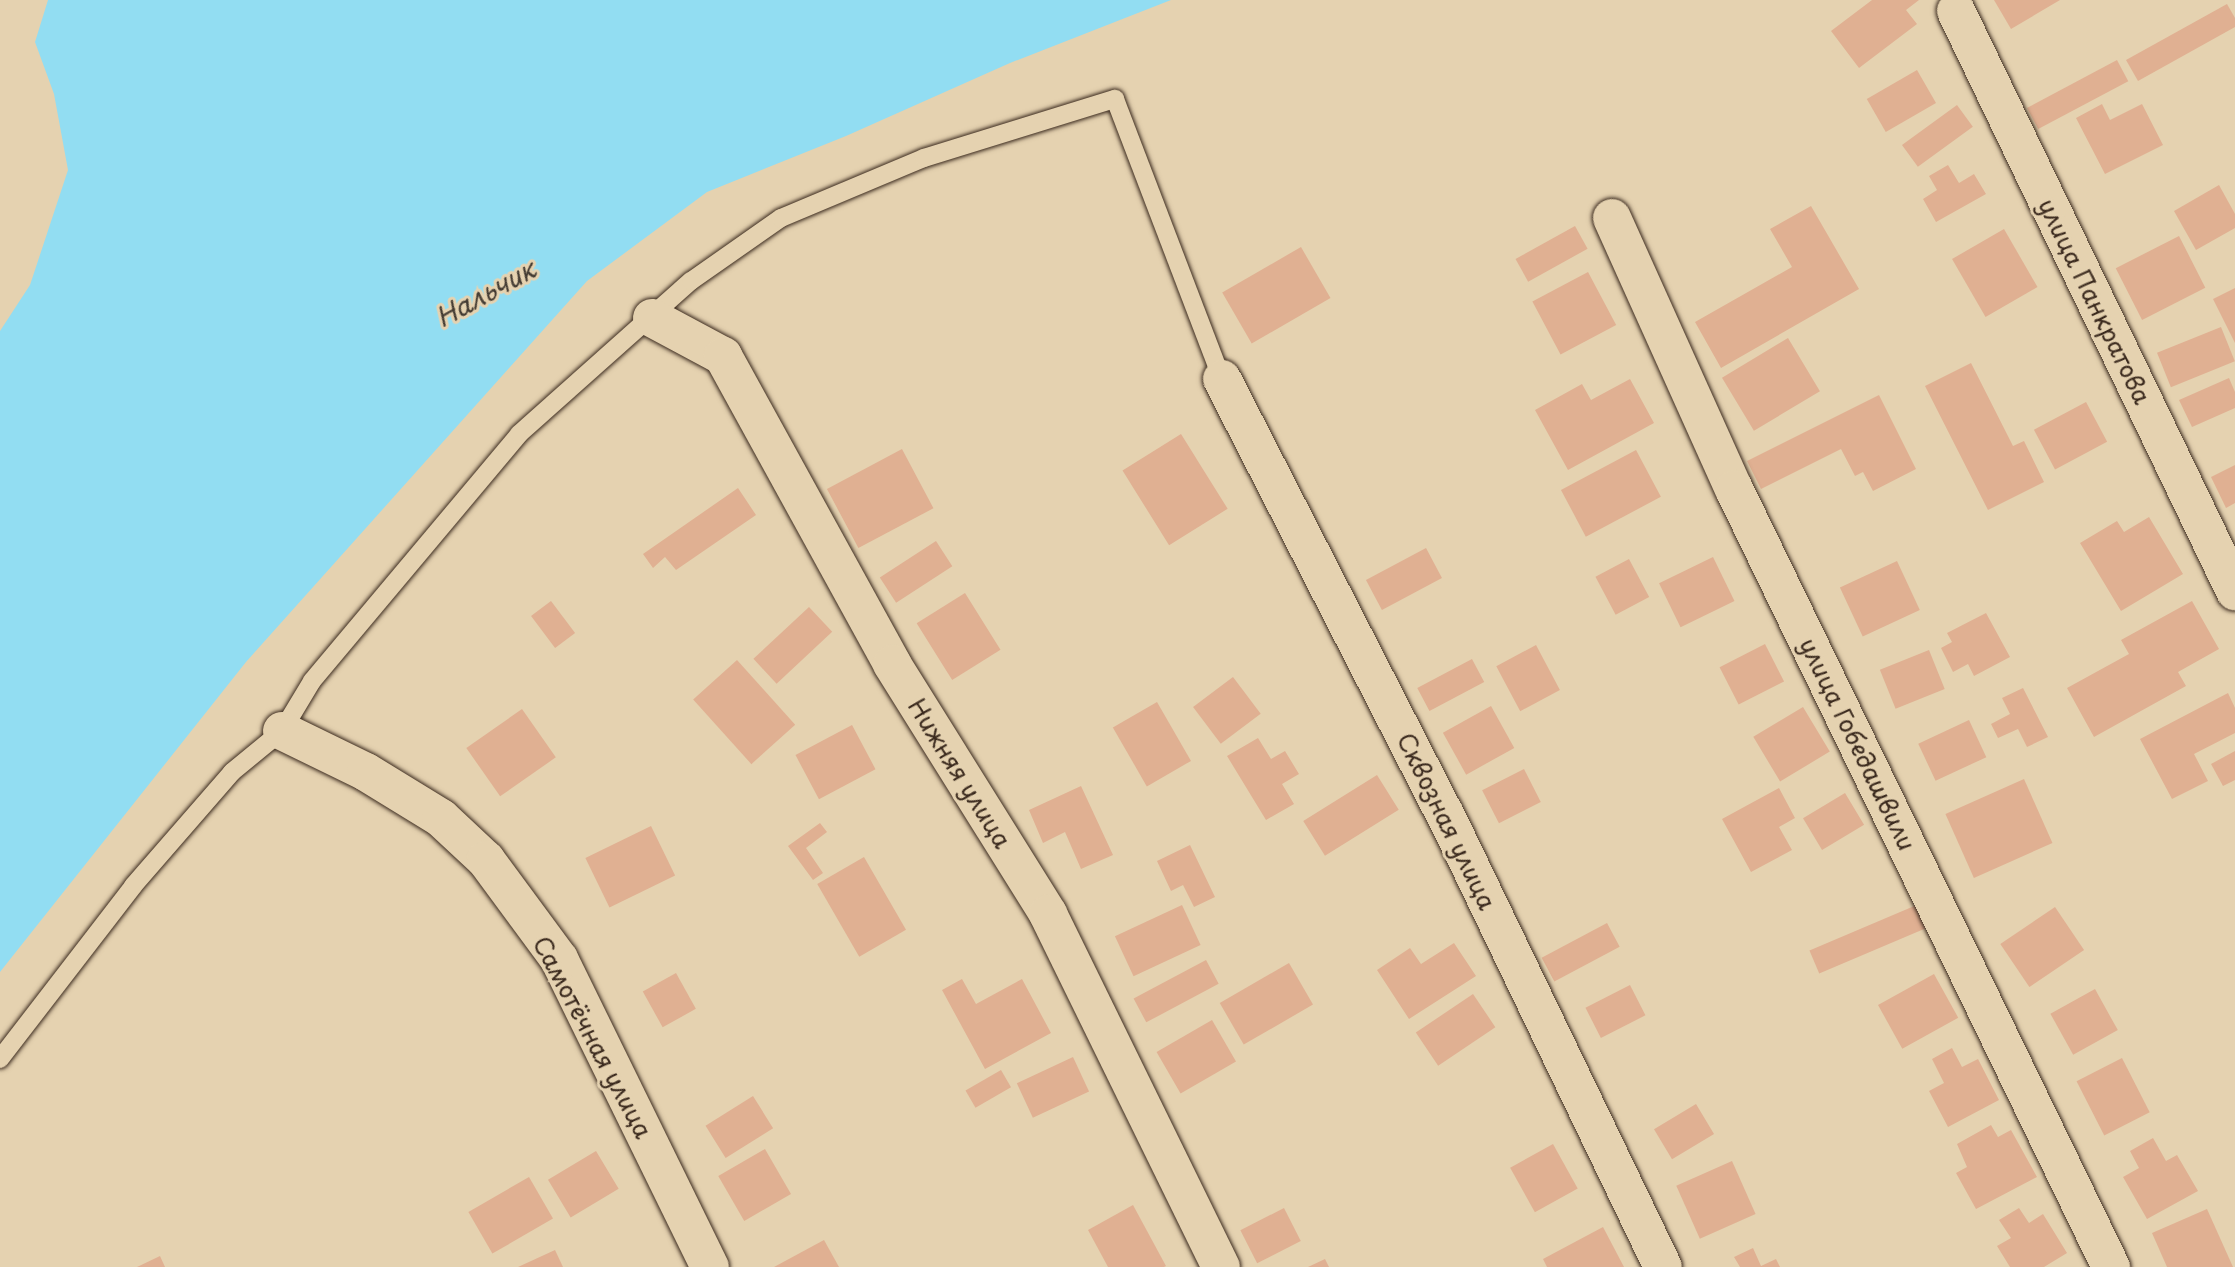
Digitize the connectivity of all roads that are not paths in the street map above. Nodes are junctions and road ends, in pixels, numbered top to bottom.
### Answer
1 (1956, 11) dead end
2 (1612, 218) dead end
3 (652, 318) junction
4 (1222, 379) joint
5 (2235, 591) edge
6 (282, 731) junction
7 (0, 1059) edge
8 (710, 1267) edge
9 (1221, 1267) edge
10 (1663, 1267) edge
11 (2111, 1267) edge

1 - 5 street, улица Панкратова
2 - 11 street, улица Гобедашвили
3 - 4 lane
3 - 6 lane
3 - 9 street, Нижняя улица
4 - 10 street, Сквозная улица
6 - 7 lane
6 - 8 street, Самотёчная улица

